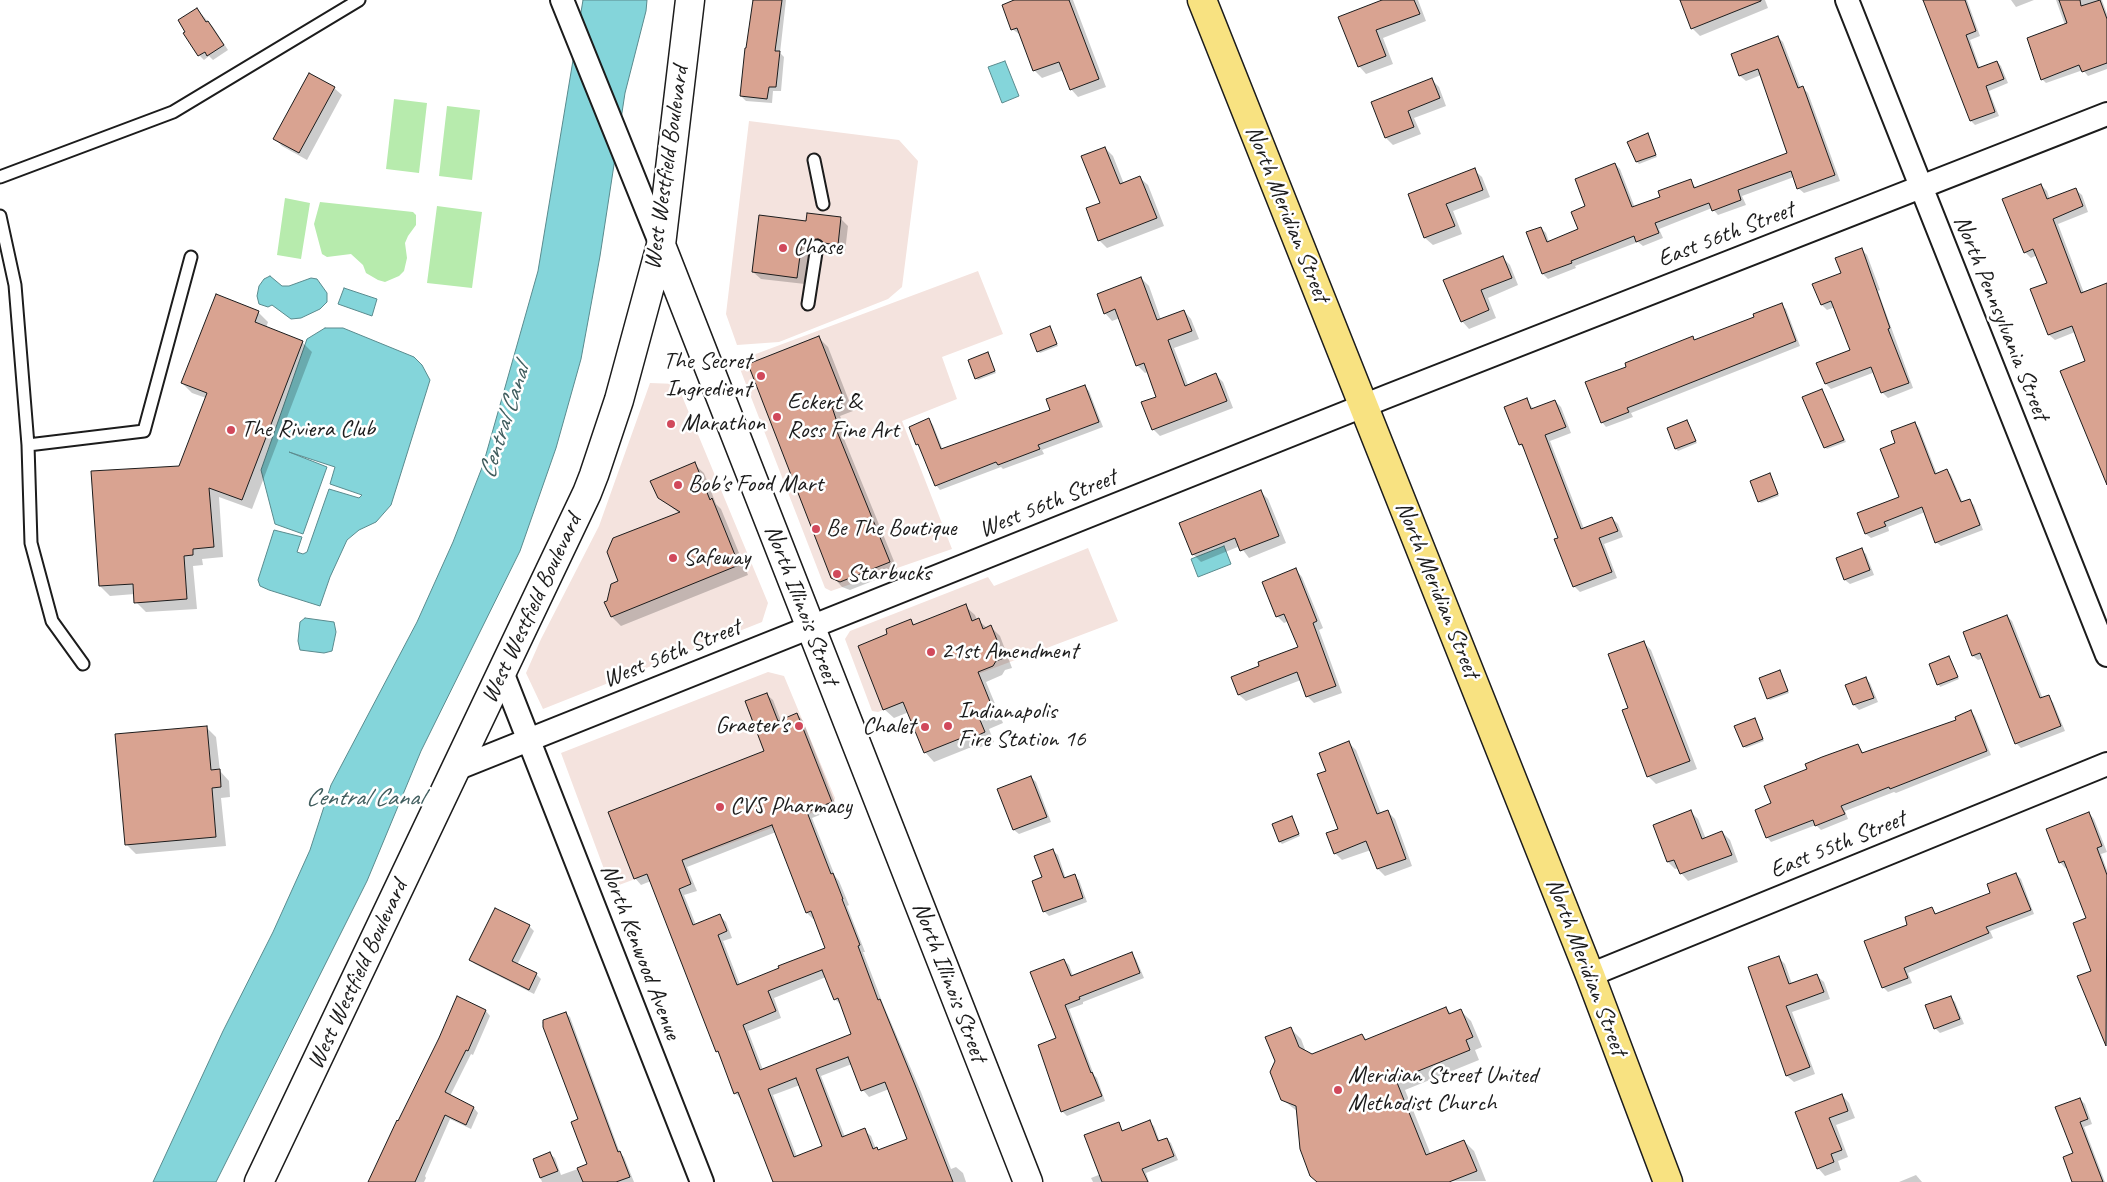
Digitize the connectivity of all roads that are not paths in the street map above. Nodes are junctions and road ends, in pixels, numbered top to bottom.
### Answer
1 (359, 0) edge
2 (562, 0) edge
3 (690, 0) edge
4 (1202, 0) edge
5 (1847, 0) edge
6 (2107, 114) edge
7 (814, 160) dead end
8 (0, 177) edge
9 (1921, 186) junction
10 (823, 204) dead end
11 (0, 216) edge
12 (660, 245) junction
13 (817, 246) dead end
14 (191, 257) dead end
15 (808, 304) dead end
16 (1364, 405) junction
17 (28, 445) junction
18 (809, 627) junction
19 (2107, 655) edge
20 (83, 664) dead end
21 (502, 672) junction
22 (528, 741) junction
23 (2107, 764) edge
24 (456, 770) junction
25 (1590, 975) junction
26 (259, 1182) edge
27 (702, 1182) edge
28 (1028, 1182) edge
29 (1668, 1182) edge

1 - 8 lane
2 - 12 street, North Illinois Street
3 - 12 main road, West Westfield Boulevard
4 - 16 main road, North Meridian Street
5 - 9 street, North Pennsylvania Street
6 - 9 street, East 56th Street
7 - 10 lane
9 - 16 street, East 56th Street
9 - 19 street, North Pennsylvania Street
11 - 17 lane
12 - 18 main road, North Illinois Street
12 - 21 main road, West Westfield Boulevard
13 - 15 lane
14 - 17 lane
16 - 18 street, West 56th Street
16 - 25 main road, North Meridian Street
17 - 20 lane
18 - 22 street, West 56th Street
18 - 28 main road, North Illinois Street
21 - 22 street, North Kenwood Avenue
21 - 24 main road, West Westfield Boulevard
22 - 24 street
22 - 27 street, North Kenwood Avenue
23 - 25 street, East 55th Street
24 - 26 main road, West Westfield Boulevard
25 - 29 main road, North Meridian Street

